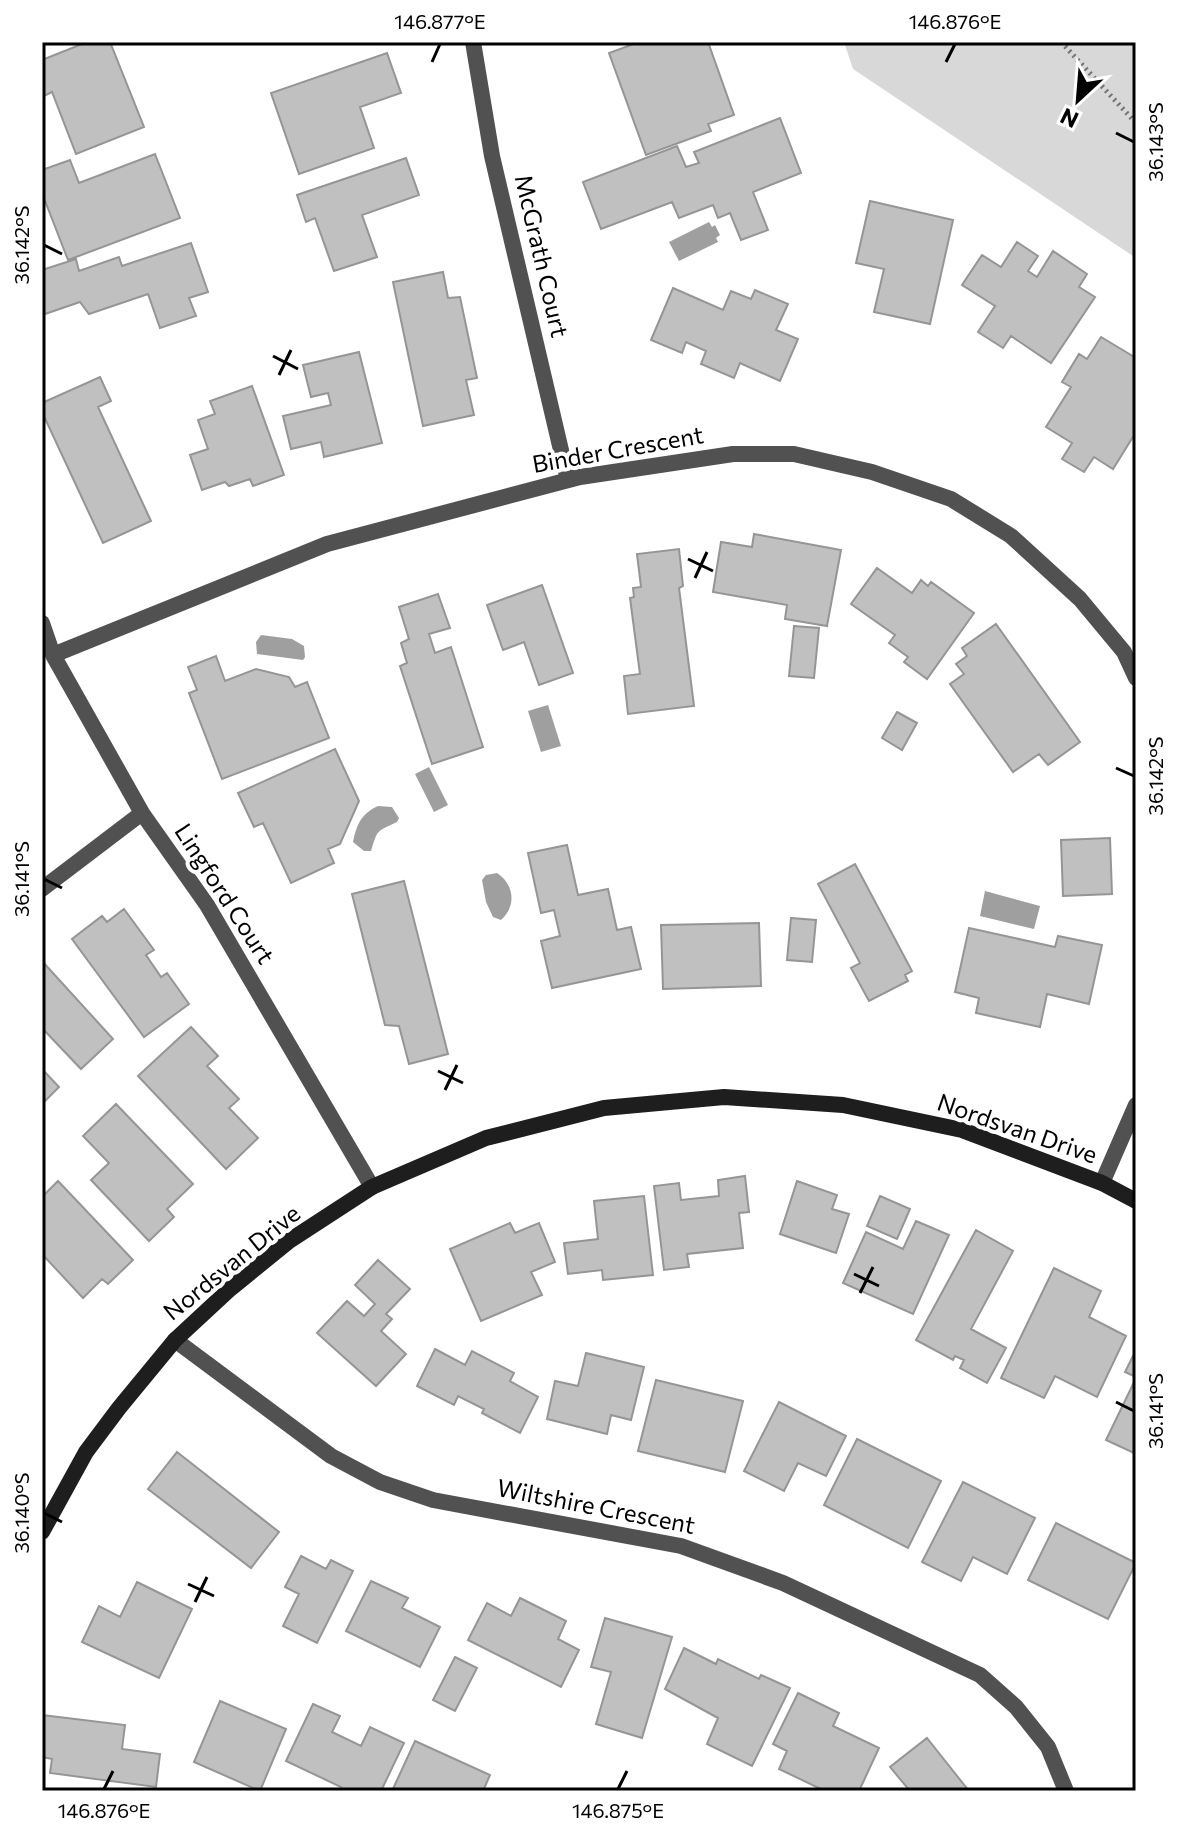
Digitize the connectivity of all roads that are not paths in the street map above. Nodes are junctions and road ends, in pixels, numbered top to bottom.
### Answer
1 (473, 42) edge
2 (568, 480) junction
3 (42, 623) edge
4 (53, 655) junction
5 (1136, 678) edge
6 (142, 813) junction
7 (42, 889) edge
8 (1136, 1105) edge
9 (1102, 1183) junction
10 (372, 1187) junction
11 (1136, 1201) edge
12 (175, 1340) junction
13 (42, 1532) edge
14 (1066, 1791) edge

1 - 2 street, McGrath Court
2 - 4 street, Binder Crescent
2 - 5 street, Binder Crescent
3 - 4 street, Lingford Court
4 - 6 street, Lingford Court
6 - 7 street
6 - 10 street, Lingford Court
8 - 9 street
9 - 10 street, Nordsvan Drive
9 - 11 street, Nordsvan Drive
10 - 12 street, Nordsvan Drive
12 - 13 street, Nordsvan Drive
12 - 14 street, Wiltshire Crescent

